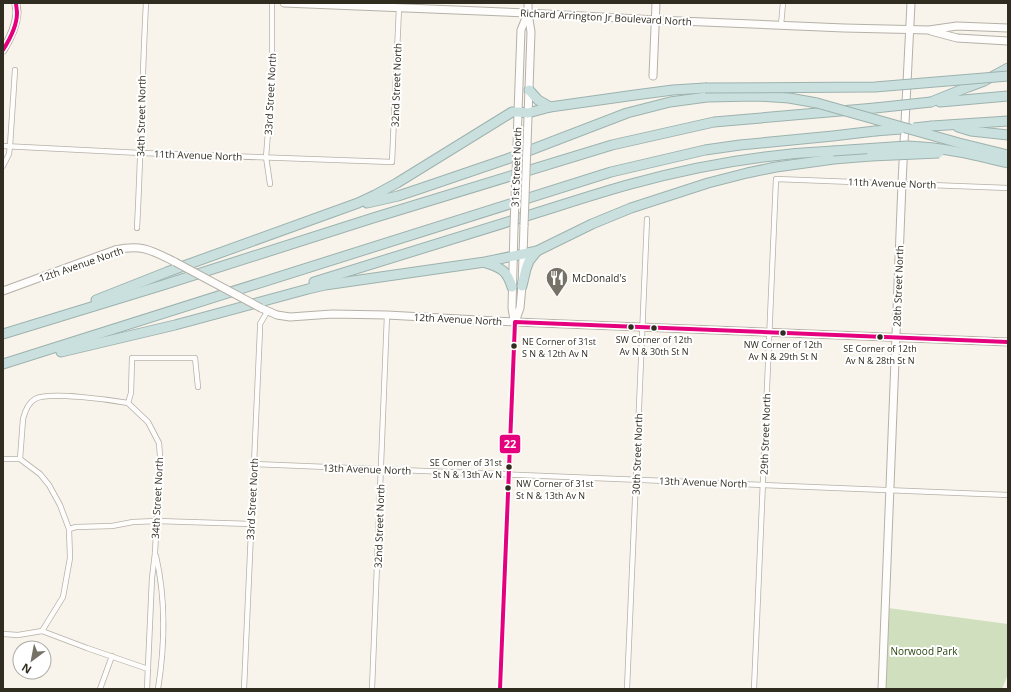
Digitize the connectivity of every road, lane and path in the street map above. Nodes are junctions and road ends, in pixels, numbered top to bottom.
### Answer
1 (16, 3) edge
2 (146, 3) edge
3 (272, 3) edge
4 (284, 3) edge
5 (528, 3) edge
6 (656, 3) edge
7 (783, 3) edge
8 (911, 3) edge
9 (399, 8) junction
10 (528, 13) junction
11 (656, 20) junction
12 (782, 24) junction
13 (1008, 28) edge
14 (909, 30) junction
15 (929, 30) junction
16 (1008, 41) edge
17 (3, 50) edge
18 (1008, 68) edge
19 (15, 70) dead end
20 (653, 76) dead end
21 (1008, 76) edge
22 (529, 90) junction
23 (1008, 96) edge
24 (931, 102) junction
25 (550, 107) junction
26 (518, 112) junction
27 (528, 113) junction
28 (1006, 121) edge
29 (951, 125) junction
30 (1007, 135) edge
31 (3, 146) edge
32 (10, 146) junction
33 (1008, 150) edge
34 (141, 153) junction
35 (1008, 155) edge
36 (266, 157) junction
37 (392, 162) joint
38 (1008, 163) edge
39 (3, 166) edge
40 (776, 179) joint
41 (902, 183) junction
42 (270, 184) dead end
43 (1008, 188) edge
44 (342, 209) junction
45 (647, 219) dead end
46 (137, 228) dead end
47 (537, 251) junction
48 (518, 255) junction
49 (485, 262) junction
50 (517, 287) junction
51 (3, 291) edge
52 (264, 310) junction
53 (387, 316) junction
54 (186, 322) junction
55 (515, 322) junction
56 (24, 327) junction
57 (643, 327) junction
58 (769, 332) junction
59 (3, 334) edge
60 (896, 337) junction
61 (1008, 342) edge
62 (26, 358) junction
63 (3, 364) edge
64 (198, 387) dead end
65 (128, 403) junction
66 (3, 459) edge
67 (20, 459) junction
68 (254, 464) junction
69 (381, 469) junction
70 (508, 474) junction
71 (636, 480) junction
72 (763, 485) junction
73 (890, 490) junction
74 (1008, 495) edge
75 (157, 521) junction
76 (251, 524) junction
77 (69, 529) junction
78 (155, 553) junction
79 (42, 631) junction
80 (3, 634) edge
81 (112, 656) junction
82 (148, 669) junction
83 (100, 689) edge
84 (147, 689) edge
85 (158, 689) edge
86 (244, 689) edge
87 (372, 689) edge
88 (500, 689) edge
89 (627, 689) edge
90 (754, 689) edge
91 (882, 689) edge

1 - 17 street
2 - 34 street, 34th Street North
3 - 36 street, 33rd Street North
4 - 9 street, Richard Arrington Jr Boulevard North
5 - 10 street, 31st Street North
6 - 11 street
7 - 12 street
8 - 14 street, 28th Street North
9 - 10 street, Richard Arrington Jr Boulevard North
9 - 37 street, 32nd Street North
10 - 11 street, Richard Arrington Jr Boulevard North
10 - 22 street, 31st Street North
10 - 26 street, 31st Street North
11 - 12 street, Richard Arrington Jr Boulevard North
11 - 20 street
12 - 14 street, Richard Arrington Jr Boulevard North
13 - 15 street, Richard Arrington Jr Boulevard North
14 - 15 street, Richard Arrington Jr Boulevard North
14 - 41 street, 28th Street North
15 - 16 street, Richard Arrington Jr Boulevard North
18 - 24 highway, bridge
19 - 32 street
21 - 25 highway, bridge
22 - 25 highway
22 - 27 street, 31st Street North
23 - 24 highway
24 - 56 highway, bridge
25 - 27 highway
26 - 27 highway
26 - 44 highway
26 - 48 street, 31st Street North, bridge
27 - 48 street, 31st Street North, bridge
28 - 29 highway
29 - 30 highway
29 - 62 highway, bridge
31 - 32 street, 11th Avenue North
32 - 34 street, 11th Avenue North
32 - 39 street
33 - 47 highway, bridge
34 - 36 street, 11th Avenue North
34 - 46 street, 34th Street North
35 - 44 highway, bridge
36 - 37 street, 11th Avenue North
36 - 42 street, 33rd Street North
38 - 54 highway, bridge
40 - 41 street, 11th Avenue North
40 - 58 street, 29th Street North
41 - 43 street, 11th Avenue North
41 - 60 street, 28th Street North
44 - 56 highway
45 - 57 street, 30th Street North
47 - 48 highway
47 - 50 highway
48 - 49 highway
48 - 50 street, 31st Street North
49 - 50 highway
49 - 54 highway
50 - 55 street, 31st Street North
51 - 52 street, 12th Avenue North, bridge
52 - 53 street, 12th Avenue North
52 - 68 street, 33rd Street North
53 - 55 street, 12th Avenue North
53 - 69 street, 32nd Street North
54 - 62 highway
55 - 57 street, 12th Avenue North
55 - 70 street, 31st Street North
56 - 59 highway
57 - 58 street, 12th Avenue North
57 - 71 street, 30th Street North
58 - 60 street, 12th Avenue North
58 - 72 street, 29th Street North
60 - 61 street, 12th Avenue North
60 - 73 street, 28th Street North
62 - 63 highway
64 - 65 street
65 - 67 street
65 - 75 street, 34th Street North
66 - 67 street
67 - 77 street
68 - 69 street, 13th Avenue North
68 - 76 street, 33rd Street North
69 - 70 street, 13th Avenue North
69 - 87 street, 32nd Street North
70 - 71 street, 13th Avenue North
70 - 88 street, 31st Street North
71 - 72 street, 13th Avenue North
71 - 89 street, 30th Street North
72 - 73 street, 13th Avenue North
72 - 90 street, 29th Street North
73 - 74 street, 13th Avenue North
73 - 91 street, 28th Street North
75 - 76 street
75 - 77 street
75 - 78 street, 34th Street North
76 - 86 street, 33rd Street North
77 - 79 street
78 - 82 street, 34th Street North
78 - 85 street, 34th Street North
79 - 80 street
79 - 81 street
81 - 82 street
81 - 83 street
82 - 84 street, 34th Street North

